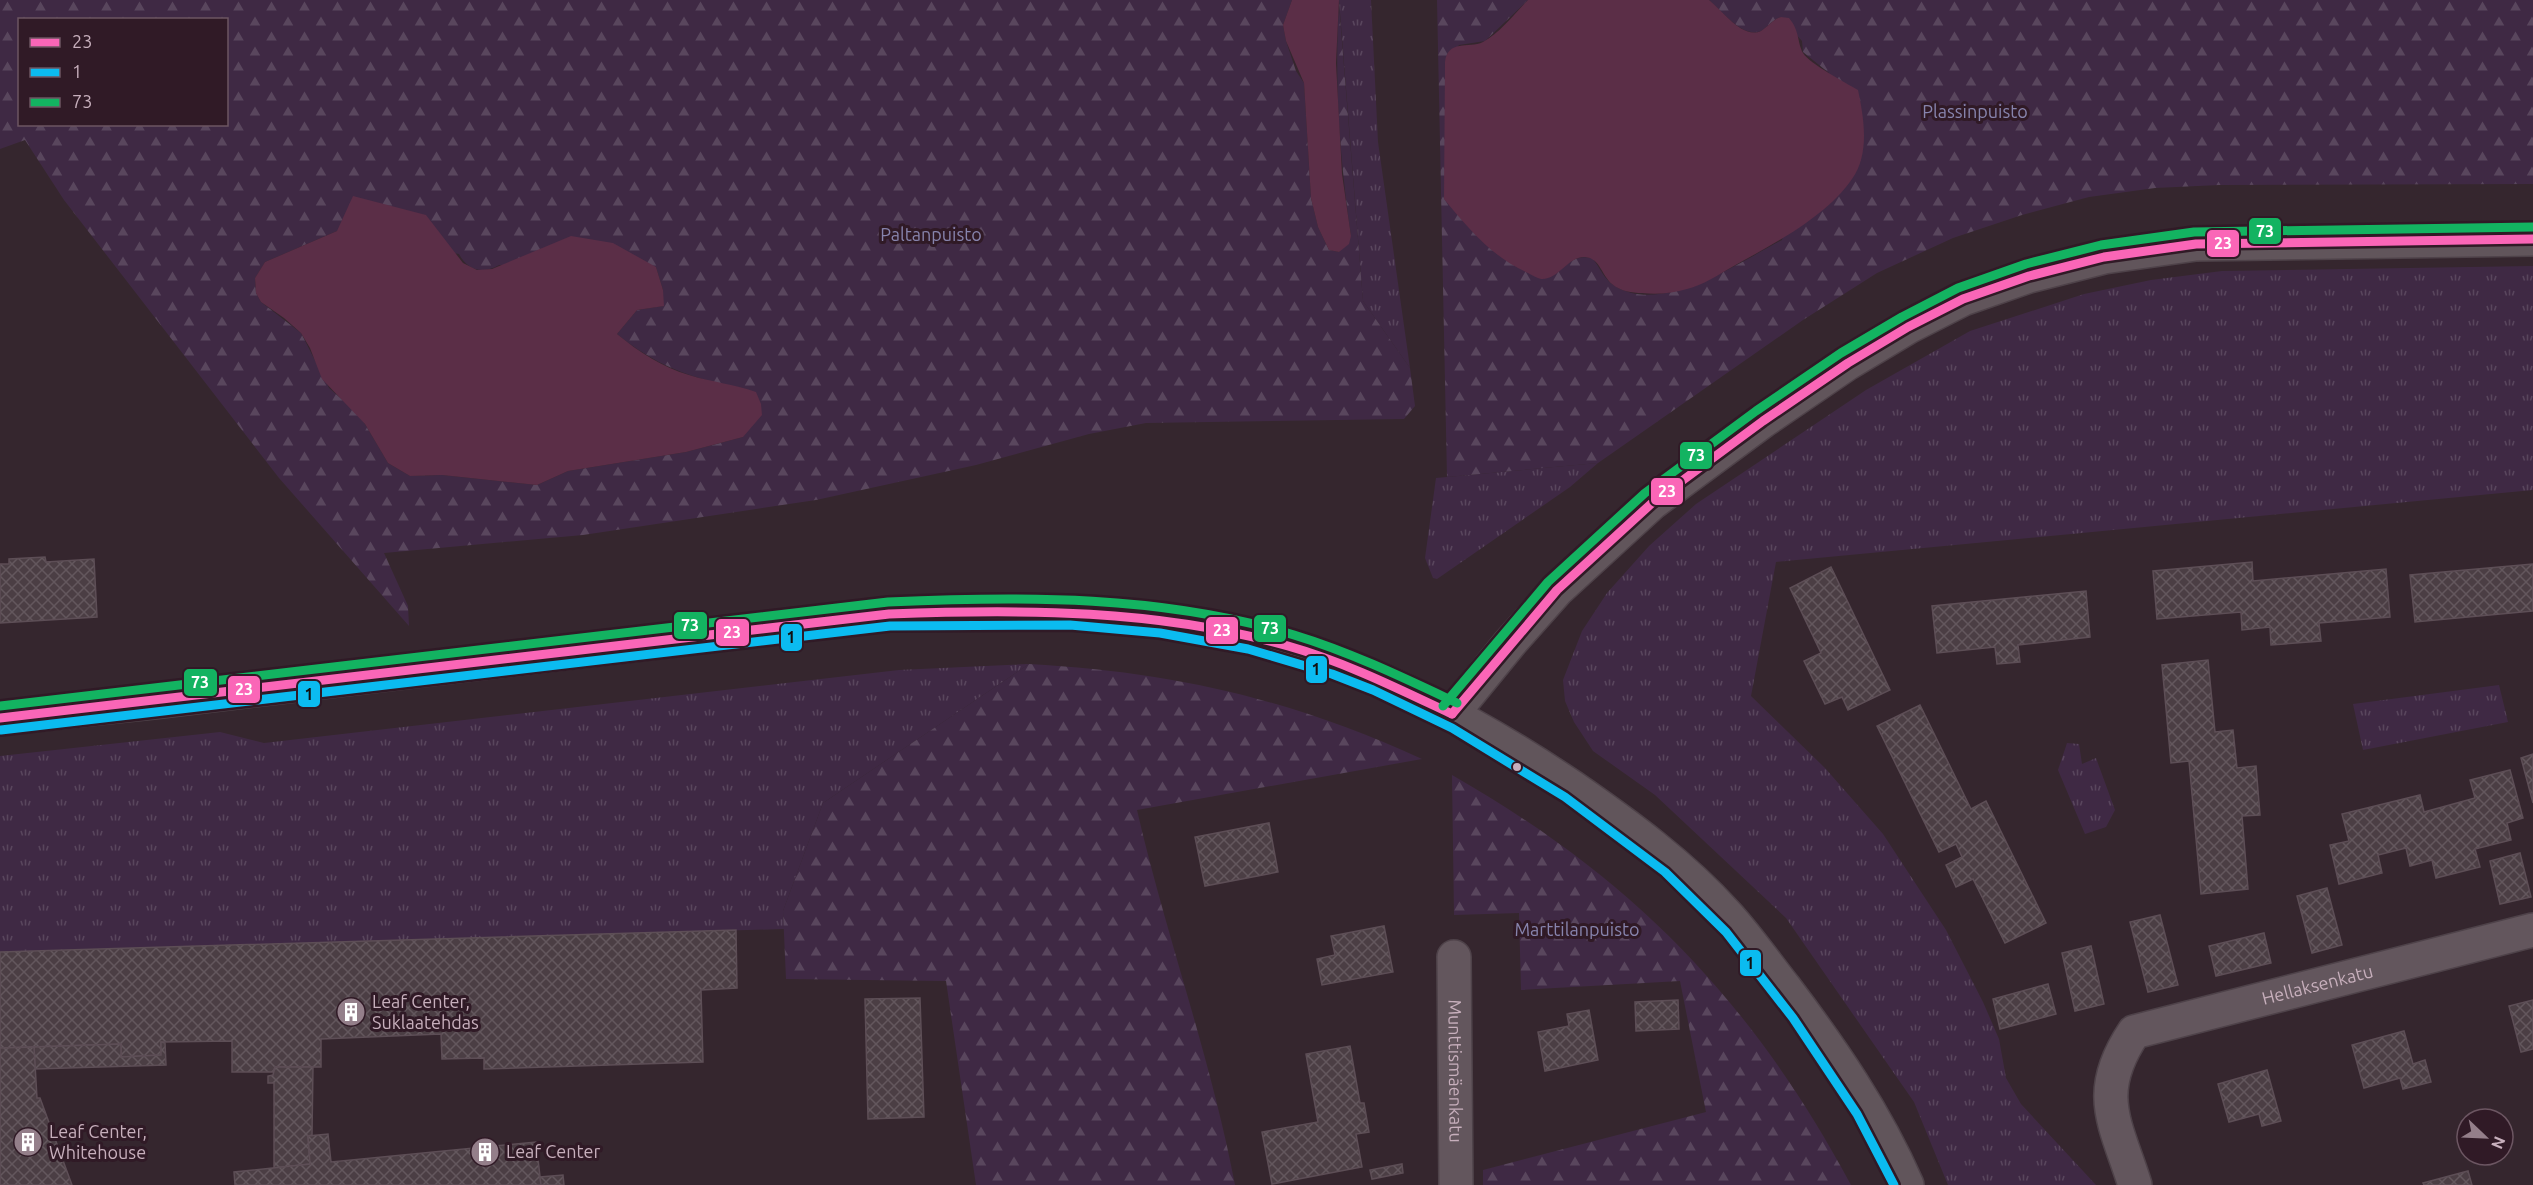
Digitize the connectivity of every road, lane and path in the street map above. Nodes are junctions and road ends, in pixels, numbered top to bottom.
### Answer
1 (2533, 239) edge
2 (1452, 714) junction
3 (0, 718) edge
4 (2533, 930) edge
5 (1454, 957) dead end
6 (1456, 1185) edge
7 (1907, 1185) edge
8 (2135, 1185) edge

1 - 2 street
2 - 3 street
2 - 7 street
4 - 8 street, Hellaksenkatu
5 - 6 street, Munttismäenkatu

